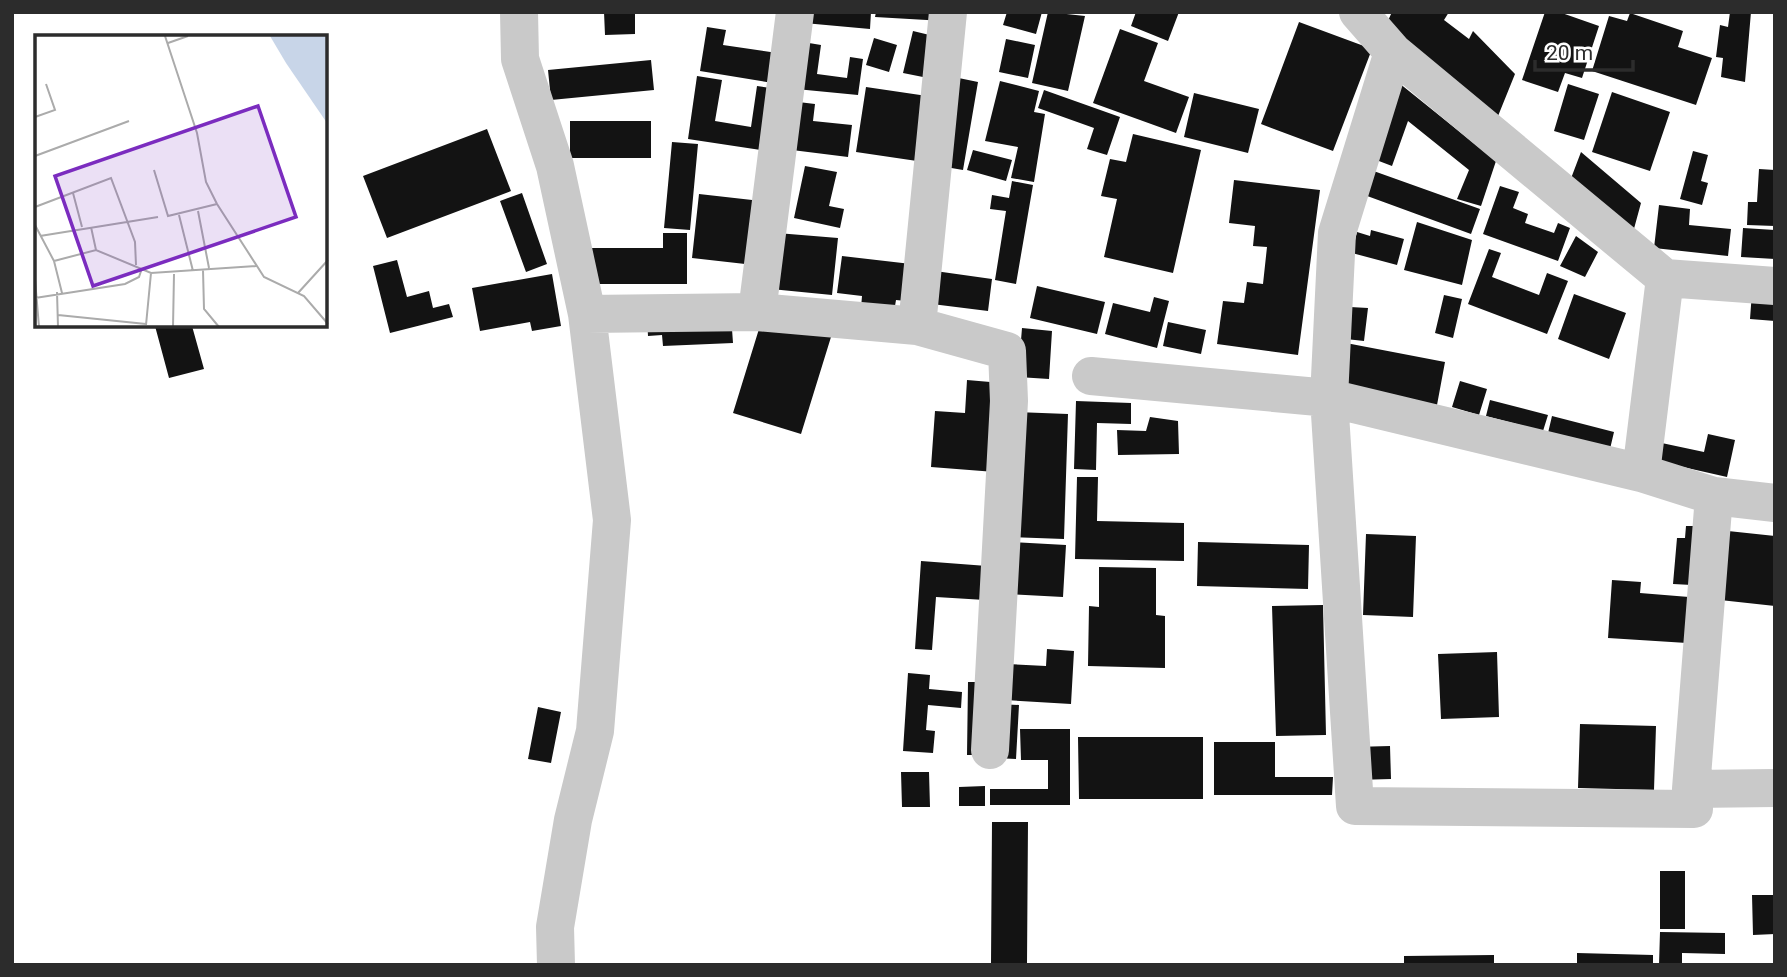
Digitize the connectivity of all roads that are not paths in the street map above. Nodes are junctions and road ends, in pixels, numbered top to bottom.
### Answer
1 (519, 12) edge
2 (795, 12) edge
3 (948, 12) edge
4 (1358, 12) edge
5 (1392, 52) junction
6 (1665, 278) junction
7 (1775, 286) edge
8 (757, 312) junction
9 (587, 314) junction
10 (917, 326) junction
11 (1091, 376) dead end
12 (1329, 398) junction
13 (1640, 474) junction
14 (1714, 496) junction
15 (1775, 503) edge
16 (990, 750) dead end
17 (1775, 788) edge
18 (1692, 789) junction
19 (556, 965) edge

1 - 9 street
2 - 8 street
3 - 10 street
4 - 5 street
5 - 6 street
5 - 12 street
6 - 7 street
6 - 13 street
8 - 9 street
8 - 10 street
9 - 19 street
10 - 16 street
11 - 12 street
12 - 13 street
12 - 18 street
13 - 14 street
14 - 15 street
14 - 18 street
17 - 18 street

